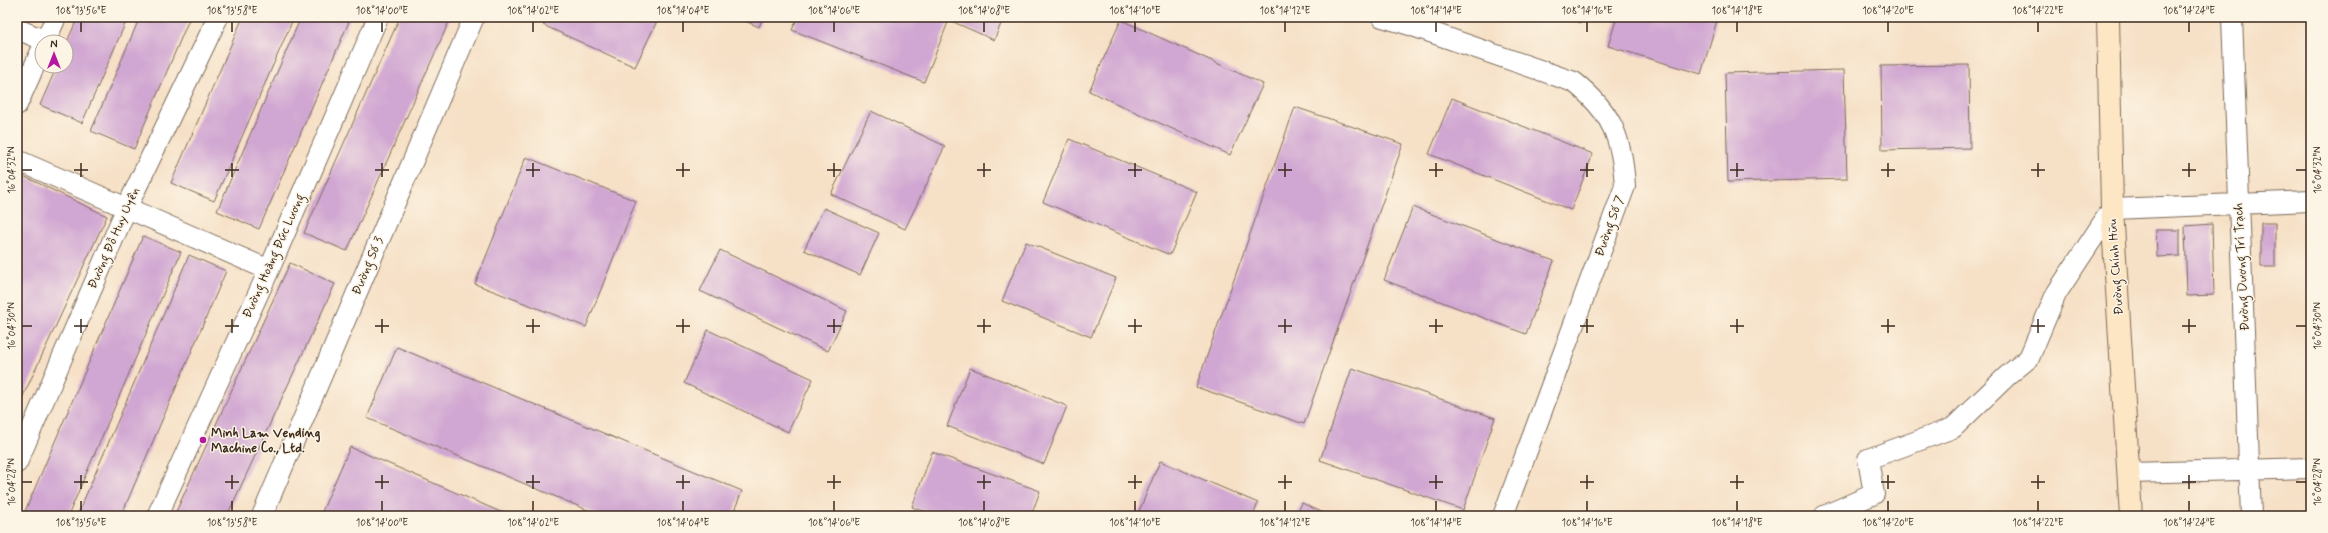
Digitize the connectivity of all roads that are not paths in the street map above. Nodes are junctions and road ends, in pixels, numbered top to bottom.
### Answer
1 (56, 17) edge
2 (218, 17) edge
3 (378, 17) edge
4 (474, 17) edge
5 (2108, 17) edge
6 (2232, 17) edge
7 (1397, 20) edge
8 (17, 29) edge
9 (48, 34) edge
10 (34, 38) edge
11 (34, 67) edge
12 (17, 105) edge
13 (17, 160) edge
14 (2311, 201) edge
15 (2239, 203) junction
16 (127, 207) junction
17 (2112, 209) junction
18 (269, 270) junction
19 (17, 463) edge
20 (2311, 468) edge
21 (2251, 470) junction
22 (2130, 473) junction
23 (157, 516) edge
24 (262, 516) edge
25 (1503, 516) edge
26 (1824, 516) edge
27 (2131, 516) edge
28 (2251, 516) edge

1 - 9 street
2 - 16 street, Đường Đỗ Huy Uyên
3 - 18 street, Đường Hoàng Đức Lương
4 - 24 street, Đường Số 3
5 - 17 street, Đường Chính Hữu
6 - 15 street, Đường Dương Trí Trạch
7 - 25 street, Đường Số 7
8 - 10 street
11 - 12 street
13 - 16 street
14 - 15 street
15 - 17 street
15 - 21 street, Đường Dương Trí Trạch
16 - 18 street
16 - 19 street, Đường Đỗ Huy Uyên
17 - 22 street, Đường Chính Hữu
17 - 26 street
18 - 23 street, Đường Hoàng Đức Lương
20 - 21 street
21 - 22 street
21 - 28 street, Đường Dương Trí Trạch
22 - 27 street, Đường Chính Hữu

